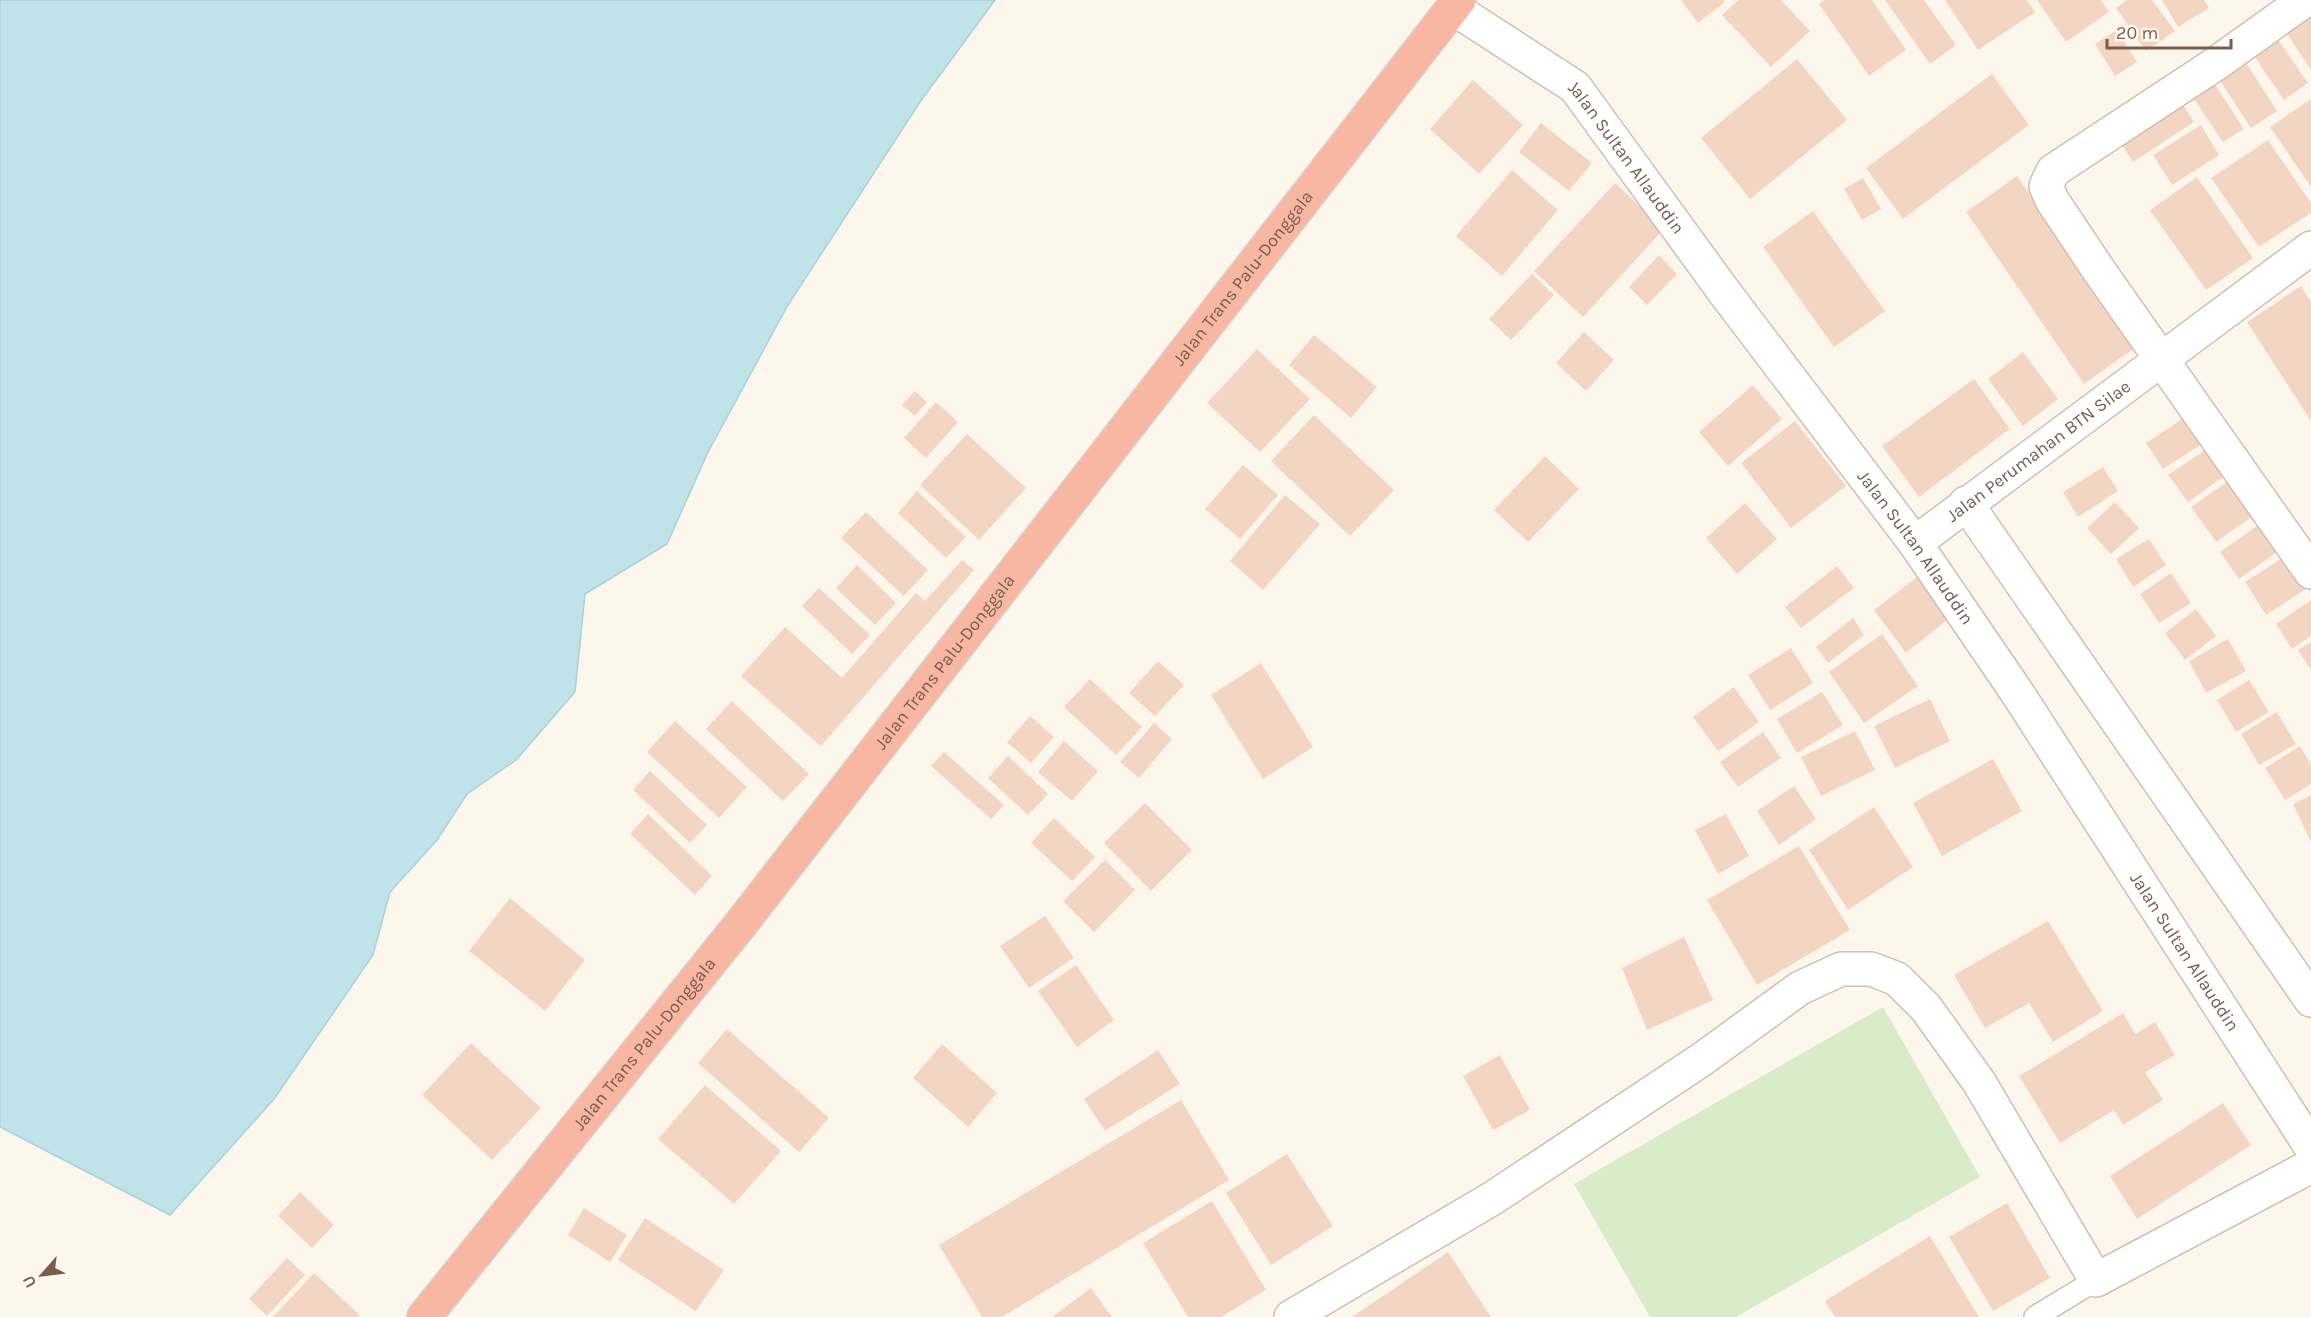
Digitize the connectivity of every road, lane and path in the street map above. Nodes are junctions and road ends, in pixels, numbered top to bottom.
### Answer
1 (2305, 0) edge
2 (1456, 4) edge
3 (2311, 248) edge
4 (2163, 360) junction
5 (1966, 503) junction
6 (1915, 543) junction
7 (2310, 567) edge
8 (2311, 1000) edge
9 (2311, 1147) edge
10 (2311, 1166) edge
11 (2096, 1280) junction
12 (424, 1317) edge
13 (1291, 1317) edge
14 (2035, 1317) edge

1 - 4 street
2 - 6 street, Jalan Sultan Allauddin
2 - 12 highway, Jalan Trans Palu-Donggala
3 - 4 street, Jalan Perumahan BTN Silae
4 - 5 street, Jalan Perumahan BTN Silae
4 - 7 street
5 - 6 street, Jalan Perumahan BTN Silae
5 - 8 street
6 - 9 street, Jalan Sultan Allauddin
10 - 11 street
11 - 13 street
11 - 14 lane

